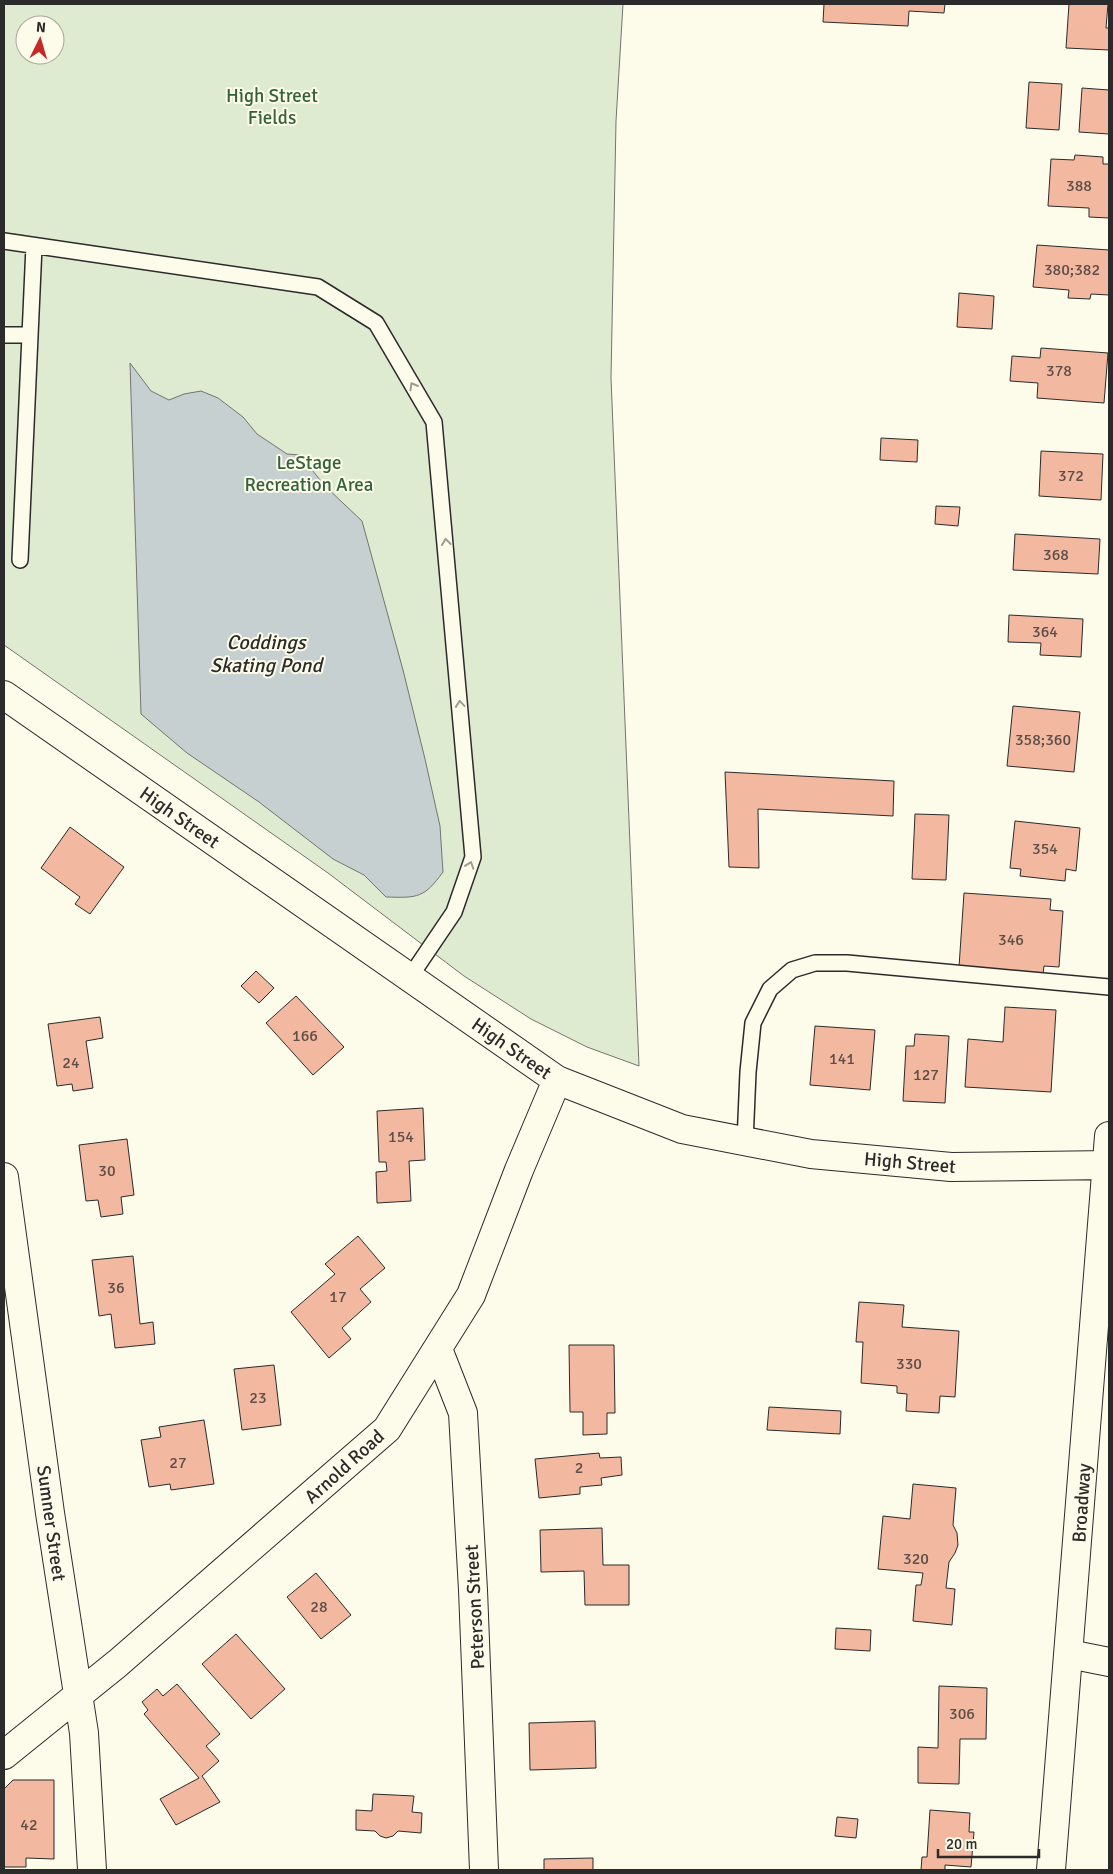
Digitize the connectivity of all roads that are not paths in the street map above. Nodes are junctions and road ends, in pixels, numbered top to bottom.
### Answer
1 (4, 241) edge
2 (34, 246) junction
3 (4, 335) edge
4 (30, 335) junction
5 (20, 560) dead end
6 (4, 695) edge
7 (410, 977) junction
8 (1109, 987) edge
9 (557, 1080) junction
10 (1109, 1136) edge
11 (745, 1142) junction
12 (1108, 1165) edge
13 (4, 1177) edge
14 (438, 1348) junction
15 (1069, 1654) junction
16 (1109, 1662) edge
17 (79, 1696) junction
18 (4, 1755) edge
19 (92, 1870) edge
20 (484, 1870) edge
21 (1051, 1870) edge

1 - 2 lane
2 - 4 lane
7 -> 2 lane
3 - 4 lane
4 - 5 lane
6 - 7 street, High Street
7 - 9 street, High Street
8 - 11 lane
9 - 11 street, High Street
9 - 14 street, Arnold Road
10 - 12 street, Broadway
11 - 12 street, High Street
12 - 15 street, Broadway
13 - 17 street, Sumner Street
14 - 17 street, Arnold Road
14 - 20 street, Peterson Street
15 - 16 street
15 - 21 street, Broadway
17 - 18 street, Arnold Road
17 - 19 street, Sumner Street

